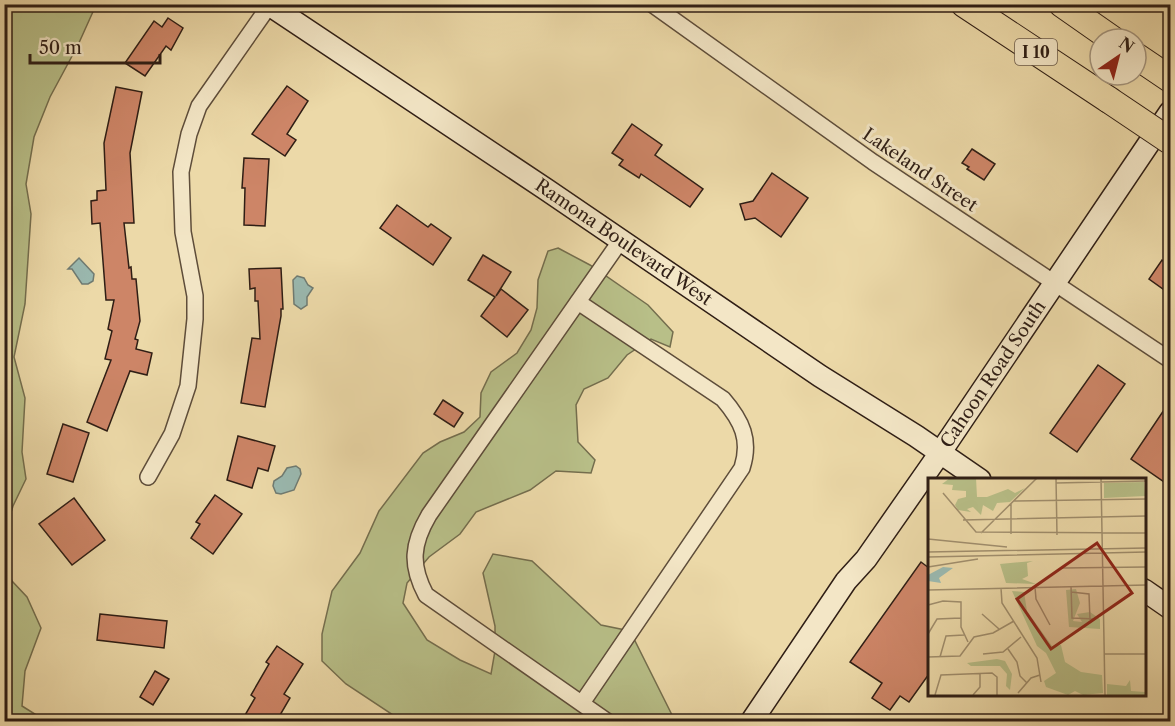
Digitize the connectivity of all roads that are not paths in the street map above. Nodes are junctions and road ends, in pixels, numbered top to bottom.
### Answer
1 (964, 4) edge
2 (1062, 4) edge
3 (268, 5) edge
4 (653, 5) edge
5 (1095, 27) edge
6 (1148, 64) edge
7 (1170, 79) edge
8 (1170, 112) edge
9 (1170, 141) edge
10 (621, 240) junction
11 (1055, 283) junction
12 (578, 302) junction
13 (1170, 360) edge
14 (940, 453) junction
15 (148, 477) dead end
16 (977, 478) edge
17 (1145, 591) edge
18 (1170, 608) edge
19 (582, 703) junction
20 (608, 722) edge
21 (750, 722) edge

1 - 9 highway, I 10, bridge
2 - 5 highway
3 - 10 street, Ramona Boulevard West
3 - 15 street
4 - 11 street, Lakeland Street
6 - 7 highway
8 - 11 street, Cahoon Road South
10 - 12 street
10 - 14 street, Ramona Boulevard West
11 - 13 street, Lakeland Street
11 - 14 street, Cahoon Road South
12 - 19 street
12 - 19 street
14 - 16 street, Ramona Boulevard West
14 - 21 street, Cahoon Road South
17 - 18 street
19 - 20 street

